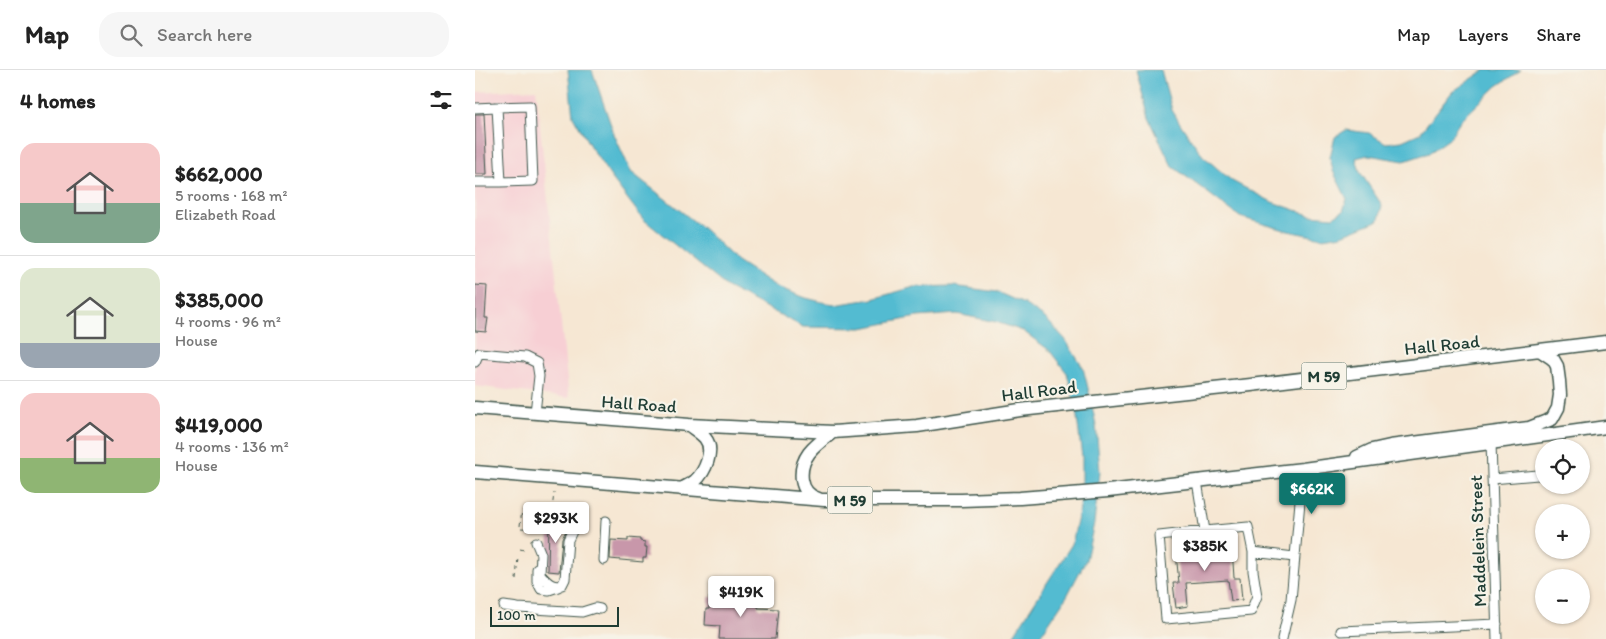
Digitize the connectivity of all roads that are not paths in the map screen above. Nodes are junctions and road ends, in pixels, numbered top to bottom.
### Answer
1 (497, 107) junction
2 (475, 108) edge
3 (475, 182) edge
4 (501, 182) junction
5 (1606, 342) edge
6 (1541, 351) junction
7 (475, 362) edge
8 (475, 408) edge
9 (535, 413) junction
10 (689, 425) junction
11 (1606, 427) edge
12 (833, 432) junction
13 (1491, 442) junction
14 (1345, 463) junction
15 (1303, 469) junction
16 (475, 472) edge
17 (1535, 476) edge
18 (1492, 479) junction
19 (1197, 481) junction
20 (681, 489) junction
21 (824, 500) junction
22 (606, 521) dead end
23 (576, 523) dead end
24 (1205, 531) junction
25 (538, 548) dead end
26 (1253, 552) junction
27 (1294, 557) junction
28 (604, 560) dead end
29 (502, 606) dead end
30 (598, 610) dead end
31 (1497, 624) junction
32 (1341, 631) dead end
33 (1282, 639) edge
34 (1497, 639) edge

1 - 2 street
1 - 4 street
1 - 4 street
3 - 4 street
5 - 6 highway, Hall Road / M 59
6 - 12 highway, Hall Road / M 59
6 - 14 highway
7 - 9 street
8 - 9 highway, Hall Road / M 59
9 - 10 highway, Hall Road / M 59
10 - 12 highway, Hall Road / M 59
10 - 20 highway
11 - 13 highway, M 59
12 - 21 highway
13 - 14 highway, M 59
13 - 18 street, Maddelein Street
14 - 15 highway, M 59
15 - 19 highway, M 59
15 - 27 street
16 - 20 highway, M 59
17 - 18 street
18 - 31 street, Maddelein Street
19 - 21 highway, M 59
19 - 24 street
20 - 21 highway, M 59
22 - 28 street
23 - 25 street
24 - 26 street
24 - 26 street
26 - 27 street
27 - 33 street
29 - 30 street
31 - 32 street
31 - 34 street, Maddelein Street

